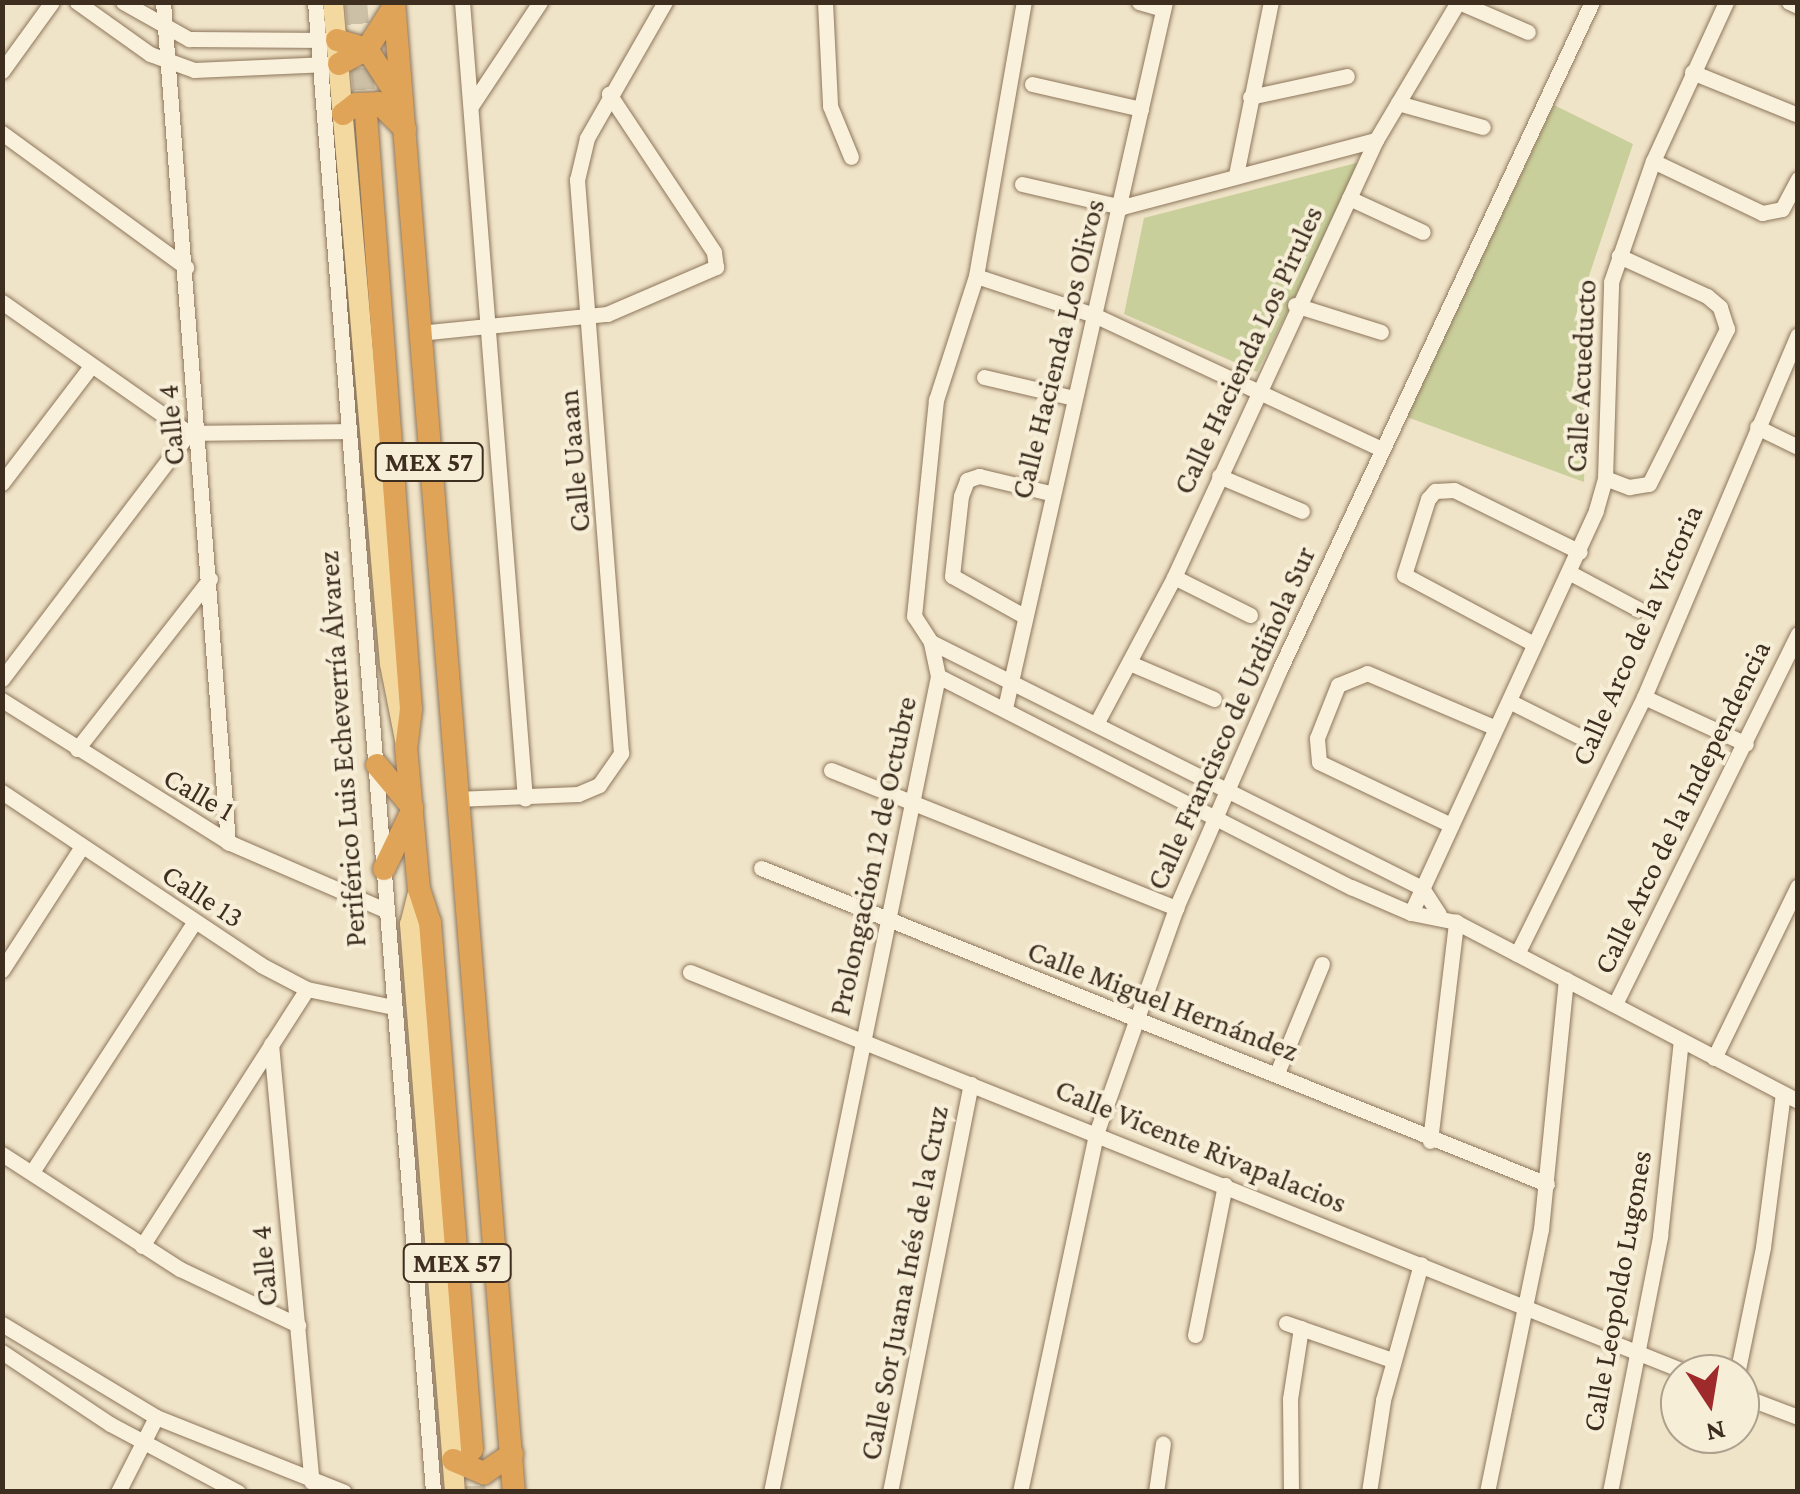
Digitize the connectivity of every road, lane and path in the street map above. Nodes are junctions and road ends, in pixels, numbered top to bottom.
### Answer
1 (52, 2) edge
2 (77, 2) edge
3 (123, 2) edge
4 (163, 2) edge
5 (315, 2) edge
6 (333, 2) edge
7 (462, 2) edge
8 (540, 2) edge
9 (825, 2) edge
10 (1024, 2) edge
11 (1138, 2) edge
12 (1271, 2) edge
13 (1459, 2) edge
14 (1592, 2) edge
15 (1726, 2) edge
16 (1789, 2) edge
17 (394, 4) edge
18 (1164, 6) edge
19 (1798, 6) edge
20 (659, 7) edge
21 (166, 31) junction
22 (1528, 32) dead end
23 (366, 49) junction
24 (328, 52) junction
25 (168, 63) junction
26 (2, 71) edge
27 (1692, 72) junction
28 (1347, 76) dead end
29 (1032, 84) dead end
30 (609, 94) junction
31 (1250, 97) junction
32 (1398, 103) junction
33 (471, 106) junction
34 (1141, 108) junction
35 (1798, 114) edge
36 (354, 115) junction
37 (404, 120) junction
38 (1483, 127) dead end
39 (2, 133) edge
40 (1376, 140) junction
41 (851, 158) dead end
42 (1653, 161) junction
43 (1236, 174) junction
44 (1798, 179) edge
45 (1022, 184) dead end
46 (1349, 198) junction
47 (1122, 207) junction
48 (1423, 232) dead end
49 (1618, 256) junction
50 (186, 268) junction
51 (976, 276) junction
52 (2, 302) edge
53 (1295, 305) junction
54 (1094, 315) junction
55 (590, 317) junction
56 (486, 327) junction
57 (1381, 332) dead end
58 (419, 333) junction
59 (1798, 335) edge
60 (91, 366) junction
61 (984, 377) dead end
62 (1255, 392) junction
63 (1070, 397) junction
64 (1757, 428) junction
65 (349, 430) junction
66 (195, 434) junction
67 (1798, 448) edge
68 (1382, 449) junction
69 (1219, 476) junction
70 (1605, 478) junction
71 (2, 483) edge
72 (1050, 493) junction
73 (1302, 511) dead end
74 (1580, 552) junction
75 (1572, 574) junction
76 (1174, 577) junction
77 (210, 579) junction
78 (1638, 609) dead end
79 (1250, 614) dead end
80 (1024, 616) junction
81 (1798, 634) edge
82 (931, 642) junction
83 (1534, 644) junction
84 (1132, 664) junction
85 (938, 676) junction
86 (2, 678) edge
87 (1013, 686) junction
88 (1644, 697) junction
89 (1214, 698) dead end
90 (2, 700) edge
91 (1511, 702) junction
92 (1004, 708) junction
93 (1096, 724) junction
94 (1496, 728) junction
95 (1580, 737) dead end
96 (1746, 744) junction
97 (78, 749) junction
98 (377, 765) junction
99 (831, 770) dead end
100 (1226, 789) junction
101 (2, 792) edge
102 (456, 799) junction
103 (525, 799) junction
104 (913, 802) junction
105 (412, 808) junction
106 (1214, 813) junction
107 (1451, 825) junction
108 (228, 842) junction
109 (81, 848) junction
110 (760, 868) dead end
111 (384, 870) junction
112 (1798, 886) edge
113 (1422, 888) junction
114 (1176, 908) junction
115 (383, 909) junction
116 (1410, 912) junction
117 (1439, 914) junction
118 (1456, 922) junction
119 (193, 924) junction
120 (888, 924) junction
121 (1518, 954) junction
122 (1322, 964) dead end
123 (2, 970) edge
124 (690, 972) dead end
125 (1566, 979) junction
126 (307, 989) junction
127 (1616, 1004) junction
128 (392, 1008) junction
129 (1134, 1022) junction
130 (1682, 1040) junction
131 (863, 1042) junction
132 (271, 1044) junction
133 (1714, 1058) junction
134 (1277, 1073) junction
135 (971, 1084) junction
136 (1790, 1098) edge
137 (1096, 1134) junction
138 (1430, 1141) junction
139 (2, 1154) edge
140 (32, 1172) junction
141 (1547, 1184) junction
142 (1225, 1186) junction
143 (142, 1246) junction
144 (1422, 1264) junction
145 (1525, 1306) junction
146 (2, 1324) edge
147 (298, 1325) junction
148 (1195, 1336) dead end
149 (1635, 1350) junction
150 (2, 1352) edge
151 (1741, 1354) edge
152 (1392, 1360) junction
153 (1660, 1361) edge
154 (1760, 1402) edge
155 (156, 1417) junction
156 (1798, 1417) edge
157 (1163, 1442) dead end
158 (144, 1444) junction
159 (512, 1454) junction
160 (462, 1455) junction
161 (312, 1482) junction
162 (512, 1488) edge
163 (118, 1492) edge
164 (238, 1492) edge
165 (344, 1492) edge
166 (433, 1492) edge
167 (455, 1492) edge
168 (771, 1492) edge
169 (890, 1492) edge
170 (1020, 1492) edge
171 (1156, 1492) edge
172 (1291, 1492) edge
173 (1369, 1492) edge
174 (1487, 1492) edge
175 (1610, 1492) edge

1 - 26 street
2 - 25 street
3 - 21 street
4 - 21 street, Calle 4
5 - 24 street, Periférico Luis Echeverría Álvarez
6 - 24 main road, Periférico Luis Echeverría Álvarez
7 - 33 street
8 - 33 street
9 - 41 street
10 - 51 street, Prolongación 12 de Octubre
11 - 18 street
12 - 31 street
13 - 22 street
13 - 32 street, Calle Hacienda Los Pirules
14 - 68 street, Calle Francisco de Urdiñola Sur
15 - 27 street, Calle Acueducto
16 - 19 street
17 - 23 highway
17 - 37 highway, MEX 57
18 - 34 street, Calle Hacienda Los Olivos
20 - 30 street, Calle Uaaan
21 - 24 street
21 - 25 street, Calle 4
23 - 24 highway
23 - 37 highway
24 - 25 street
24 - 36 main road, Periférico Luis Echeverría Álvarez
24 - 65 street, Periférico Luis Echeverría Álvarez
25 - 50 street, Calle 4
27 - 35 street
27 - 42 street, Calle Acueducto
28 - 31 street
29 - 34 street
30 - 55 street, Calle Uaaan
30 - 55 street
31 - 43 street
32 - 38 street
32 - 40 street, Calle Hacienda Los Pirules
33 - 56 street
34 - 47 street, Calle Hacienda Los Olivos
36 - 37 highway
36 - 105 highway, Periférico Luis Echeverría Álvarez / MEX 57
37 - 58 highway, MEX 57
39 - 50 street
40 - 43 street
40 - 46 street, Calle Hacienda Los Pirules
42 - 44 street
42 - 49 street, Calle Acueducto
43 - 47 street
45 - 47 street
46 - 48 street
46 - 53 street, Calle Hacienda Los Pirules
47 - 54 street, Calle Hacienda Los Olivos
49 - 70 street, Calle Acueducto
49 - 70 street
50 - 66 street, Calle 4
51 - 54 street
51 - 82 street, Prolongación 12 de Octubre
52 - 60 street
53 - 57 street
53 - 62 street, Calle Hacienda Los Pirules
54 - 62 street
54 - 63 street, Calle Hacienda Los Olivos
55 - 56 street
55 - 103 street, Calle Uaaan
56 - 58 street
56 - 103 street
58 - 102 highway, MEX 57
59 - 64 street, Calle Arco de la Victoria
60 - 66 street
60 - 71 street
61 - 63 street
62 - 68 street
62 - 69 street, Calle Hacienda Los Pirules
63 - 72 street, Calle Hacienda Los Olivos
64 - 67 street
64 - 88 street, Calle Arco de la Victoria
65 - 66 street
65 - 98 street, Periférico Luis Echeverría Álvarez
66 - 77 street, Calle 4
66 - 86 street
68 - 100 street, Calle Francisco de Urdiñola Sur
69 - 73 street
69 - 76 street, Calle Hacienda Los Pirules
70 - 74 street, Calle Acueducto
72 - 80 street, Calle Hacienda Los Olivos
72 - 80 street
74 - 75 street, Calle Acueducto
74 - 83 street
75 - 78 street
75 - 83 street, Calle Acueducto
76 - 79 street
76 - 84 street, Calle Hacienda Los Pirules
77 - 97 street
77 - 108 street, Calle 4
80 - 87 street, Calle Hacienda Los Olivos
81 - 96 street, Calle Arco de la Independencia
82 - 85 street, Prolongación 12 de Octubre
82 - 87 street
83 - 91 street, Calle Acueducto
84 - 89 street
84 - 93 street, Calle Hacienda Los Pirules
85 - 92 street
85 - 104 street, Prolongación 12 de Octubre
87 - 92 street, Calle Hacienda Los Olivos
87 - 93 street
88 - 96 street
88 - 121 street, Calle Arco de la Victoria
90 - 97 street, Calle 1
91 - 94 street, Calle Acueducto
91 - 95 street
92 - 106 street
93 - 100 street
94 - 107 street, Calle Acueducto
94 - 107 street
96 - 127 street, Calle Arco de la Independencia
97 - 108 street, Calle 1
98 - 105 highway
98 - 111 street, Periférico Luis Echeverría Álvarez
99 - 104 street
100 - 106 street, Calle Francisco de Urdiñola Sur
100 - 113 street
101 - 109 street, Calle 13
102 - 103 street, Calle Uaaan
102 - 159 highway, MEX 57
104 - 114 street
104 - 120 street, Prolongación 12 de Octubre
105 - 111 highway
105 - 160 highway, Periférico Luis Echeverría Álvarez / MEX 57
106 - 114 street, Calle Francisco de Urdiñola Sur
106 - 116 street
107 - 113 street, Calle Acueducto
108 - 115 street, Calle 1
109 - 119 street, Calle 13
109 - 123 street
110 - 120 street, Calle Miguel Hernández
111 - 115 street, Periférico Luis Echeverría Álvarez
112 - 133 street
113 - 116 street, Calle Acueducto
113 - 117 street
114 - 129 street, Calle Francisco de Urdiñola Sur
115 - 128 street, Periférico Luis Echeverría Álvarez
116 - 117 street
117 - 118 street
118 - 121 street
118 - 138 street
119 - 126 street, Calle 13
119 - 140 street
120 - 129 street, Calle Miguel Hernández
120 - 131 street, Prolongación 12 de Octubre
121 - 125 street
122 - 134 street
124 - 131 street, Calle Vicente Rivapalacios
125 - 127 street
125 - 141 street
126 - 128 street, Calle 13
126 - 132 street
127 - 130 street
128 - 166 street, Periférico Luis Echeverría Álvarez
129 - 134 street, Calle Miguel Hernández
129 - 137 street, Calle Francisco de Urdiñola Sur
130 - 133 street
130 - 149 street, Calle Leopoldo Lugones
131 - 135 street, Calle Vicente Rivapalacios
131 - 168 street, Prolongación 12 de Octubre
132 - 143 street
132 - 147 street, Calle 4
133 - 136 street
134 - 138 street, Calle Miguel Hernández
135 - 137 street, Calle Vicente Rivapalacios
135 - 169 street, Calle Sor Juana Inés de la Cruz
136 - 151 street
137 - 142 street, Calle Vicente Rivapalacios
137 - 170 street, Calle Francisco de Urdiñola Sur
138 - 141 street, Calle Miguel Hernández
139 - 140 street
140 - 143 street
141 - 145 street
142 - 144 street, Calle Vicente Rivapalacios
142 - 148 street
143 - 147 street
144 - 145 street, Calle Vicente Rivapalacios
144 - 152 street
145 - 149 street, Calle Vicente Rivapalacios
145 - 174 street
146 - 155 street
147 - 161 street, Calle 4
149 - 153 street, Calle Vicente Rivapalacios
149 - 175 street, Calle Leopoldo Lugones
150 - 158 street
152 - 172 street
152 - 173 street
154 - 156 street
155 - 158 street
155 - 161 street
157 - 171 street
158 - 163 street
158 - 164 street
159 - 160 highway
159 - 162 highway, MEX 57
160 - 167 main road, Periférico Luis Echeverría Álvarez
161 - 165 street

